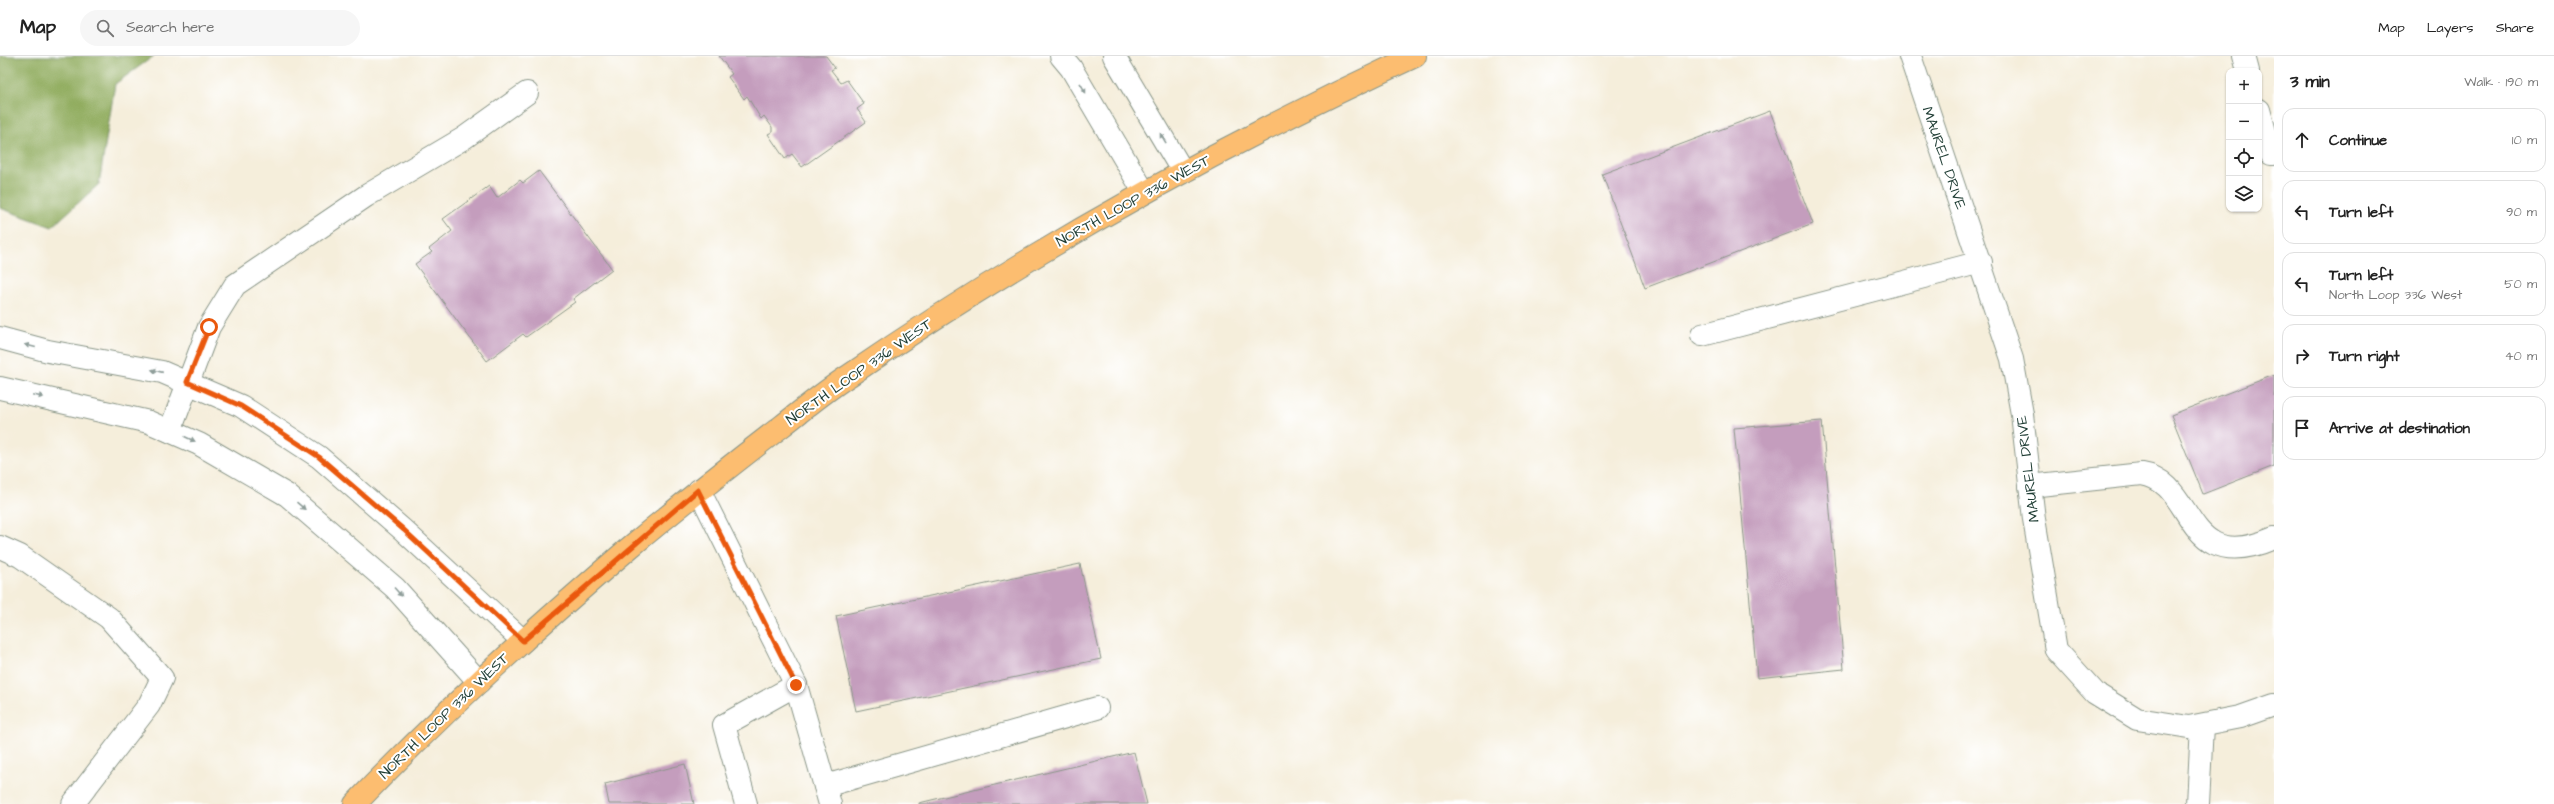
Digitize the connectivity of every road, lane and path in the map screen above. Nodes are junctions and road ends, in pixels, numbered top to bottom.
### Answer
1 (1061, 56) edge
2 (1114, 56) edge
3 (1415, 56) edge
4 (1910, 56) edge
5 (2244, 56) edge
6 (2247, 68) edge
7 (527, 93) dead end
8 (2262, 120) edge
9 (2274, 154) edge
10 (1183, 172) junction
11 (1144, 192) junction
12 (1981, 262) junction
13 (1702, 335) dead end
14 (0, 338) edge
15 (187, 382) junction
16 (0, 388) edge
17 (170, 431) junction
18 (2030, 486) junction
19 (698, 490) junction
20 (2274, 538) edge
21 (0, 546) edge
22 (523, 641) junction
23 (479, 682) junction
24 (796, 685) junction
25 (2274, 705) edge
26 (1097, 708) dead end
27 (2202, 725) junction
28 (827, 795) edge
29 (73, 804) edge
30 (355, 804) edge
31 (746, 804) edge
32 (2198, 804) edge

1 -> 11 street
10 -> 2 street
3 - 10 main road, NORTH LOOP 336 WEST
4 - 12 street, MAUREL DRIVE
5 - 6 street
7 - 15 street
8 - 9 street
10 - 11 main road, NORTH LOOP 336 WEST
11 - 19 main road, NORTH LOOP 336 WEST
12 - 13 street
12 - 18 street, MAUREL DRIVE
15 -> 14 street
15 - 17 street
15 - 22 street
16 -> 17 street
17 -> 23 street
18 - 20 street
18 - 27 street, MAUREL DRIVE
19 - 22 main road, NORTH LOOP 336 WEST
19 - 24 street
21 - 29 street
22 - 23 main road, NORTH LOOP 336 WEST
23 - 30 main road, NORTH LOOP 336 WEST
24 - 28 street
24 - 31 street
25 - 27 street, MAUREL DRIVE
26 - 28 street
27 - 32 street

